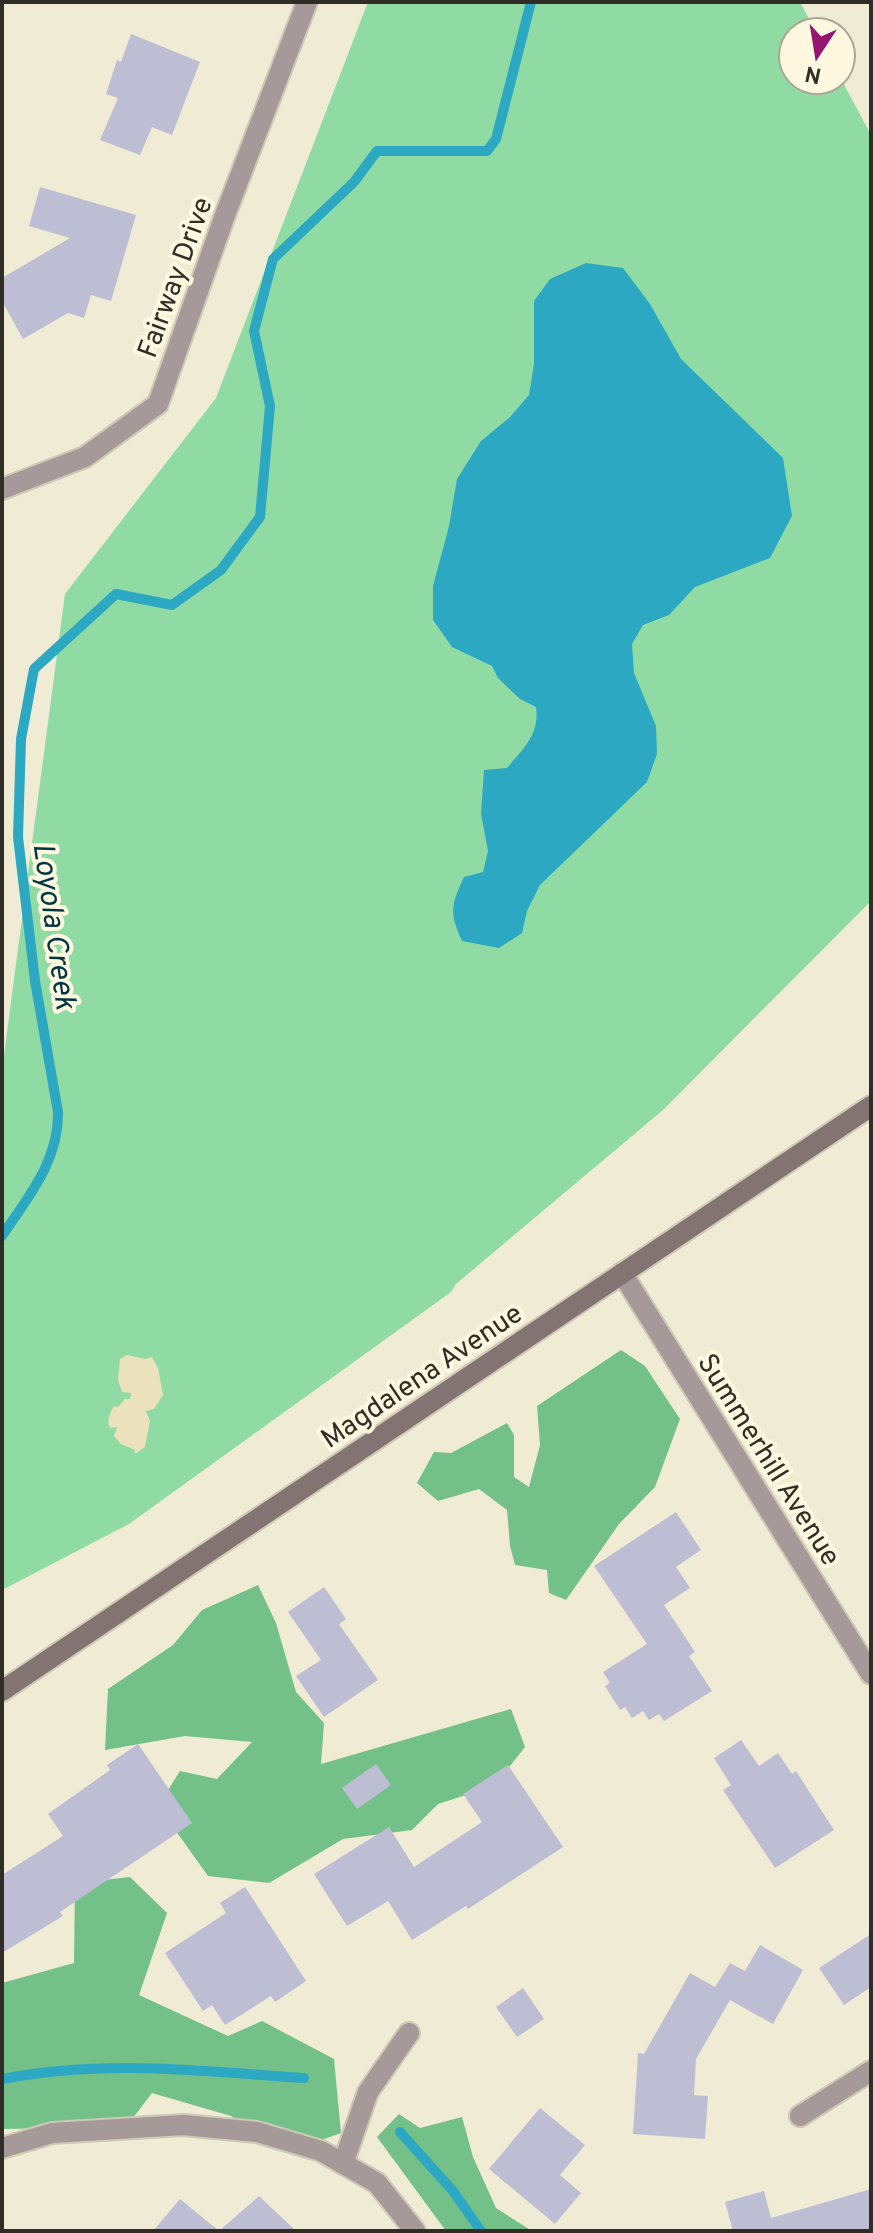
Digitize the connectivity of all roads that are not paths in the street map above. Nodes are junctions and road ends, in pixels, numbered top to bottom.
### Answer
1 (307, 2) edge
2 (2, 489) edge
3 (871, 1106) edge
4 (622, 1273) junction
5 (871, 1674) edge
6 (2, 1691) edge
7 (409, 2033) dead end
8 (871, 2071) edge
9 (800, 2116) dead end
10 (2, 2148) edge
11 (343, 2164) junction
12 (415, 2231) edge

1 - 2 street, Fairway Drive
3 - 4 main road, Magdalena Avenue
4 - 5 street, Summerhill Avenue
4 - 6 main road, Magdalena Avenue
7 - 11 street
8 - 9 street
10 - 11 street
11 - 12 street

